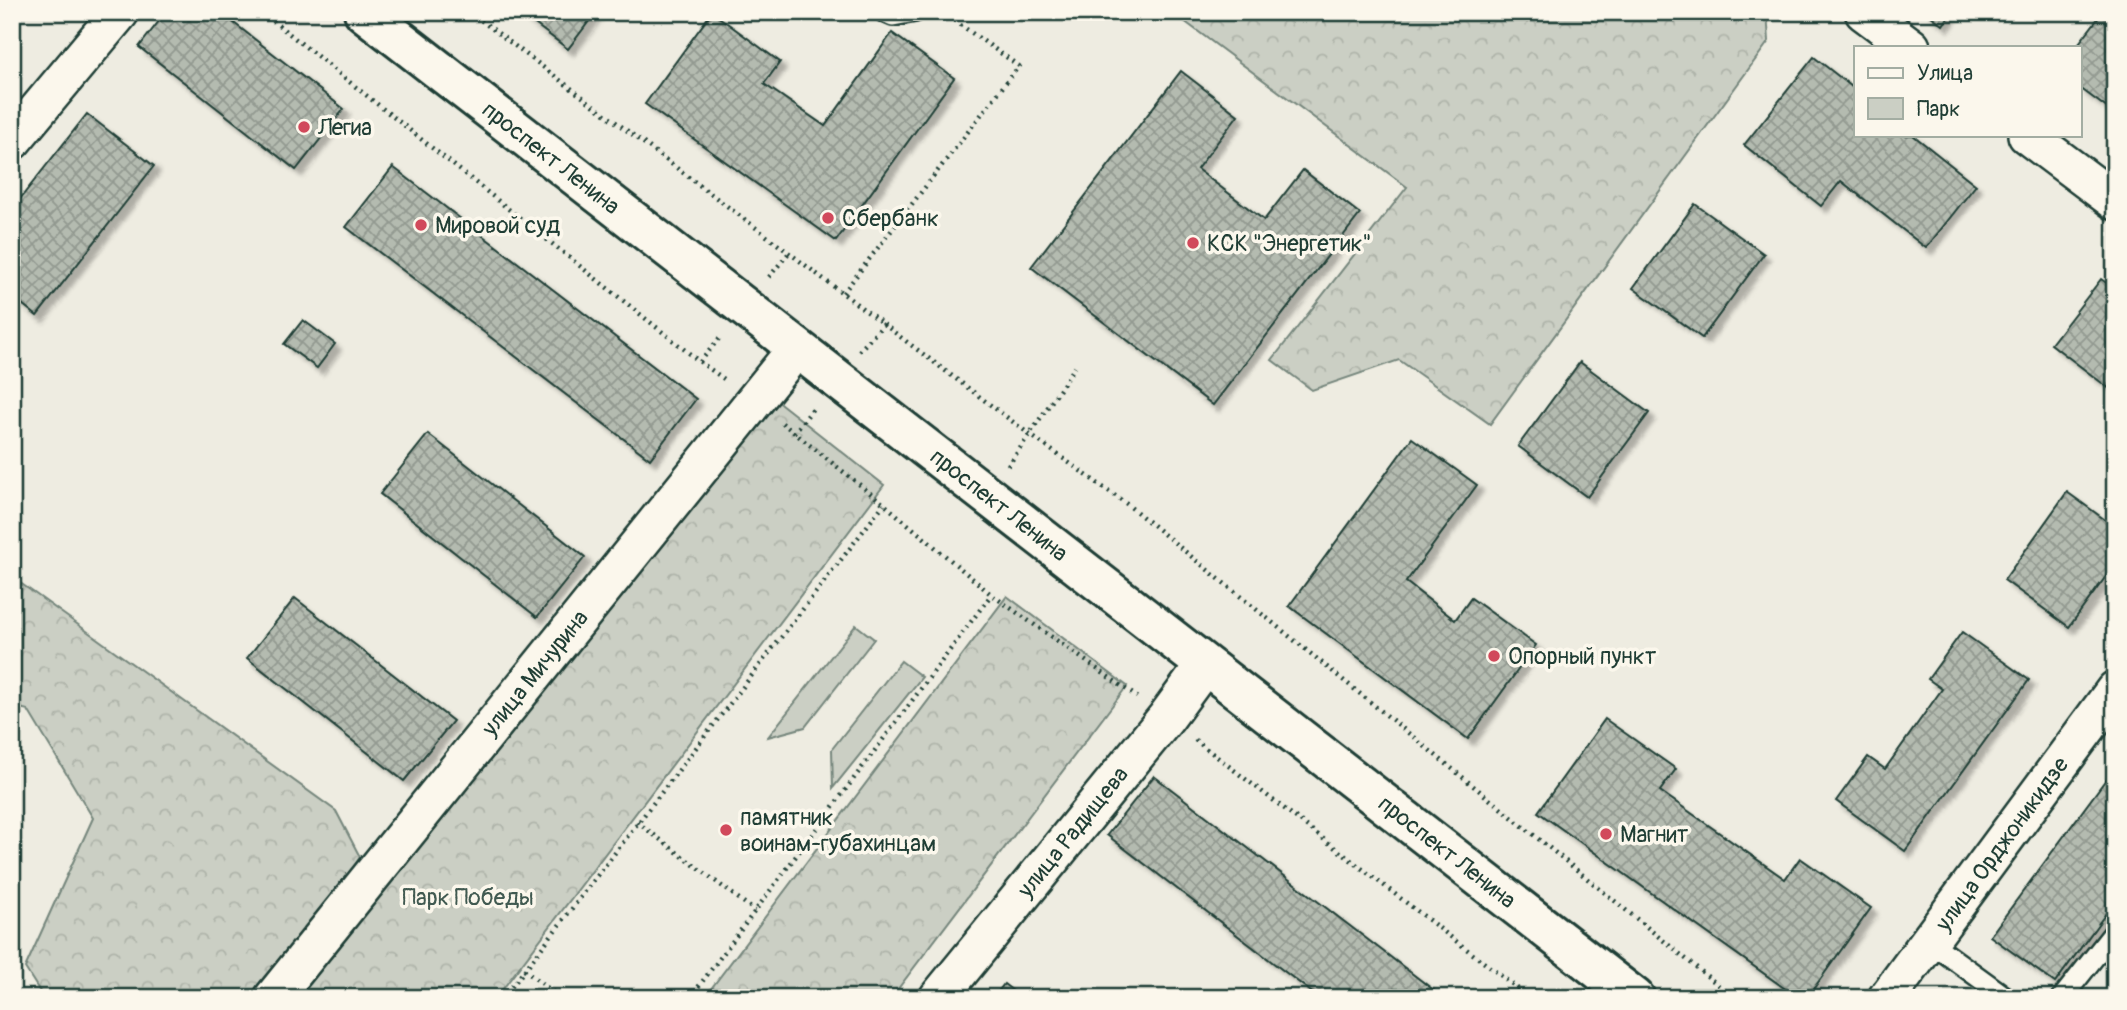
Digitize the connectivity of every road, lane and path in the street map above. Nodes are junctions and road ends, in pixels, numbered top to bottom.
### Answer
1 (120, 12) edge
2 (262, 12) edge
3 (364, 12) edge
4 (470, 12) edge
5 (884, 12) edge
6 (915, 12) edge
7 (942, 12) edge
8 (1864, 12) edge
9 (1910, 46) edge
10 (2028, 136) edge
11 (12, 141) edge
12 (2115, 201) edge
13 (843, 293) junction
14 (797, 348) junction
15 (1074, 367) dead end
16 (755, 401) junction
17 (1029, 434) junction
18 (988, 496) junction
19 (884, 504) junction
20 (992, 595) junction
21 (1205, 665) junction
22 (2115, 690) edge
23 (1166, 718) junction
24 (637, 822) junction
25 (755, 911) junction
26 (2115, 931) edge
27 (1930, 942) junction
28 (524, 970) junction
29 (273, 998) edge
30 (503, 998) edge
31 (561, 998) edge
32 (690, 998) edge
33 (938, 998) edge
34 (1530, 998) edge
35 (1635, 998) edge
36 (1734, 998) edge
37 (1887, 998) edge
38 (2007, 998) edge
39 (2062, 998) edge

1 - 11 street
2 - 16 path
3 - 14 main road, проспект Ленина
4 - 13 path
5 - 6 lane
7 - 13 path
8 - 9 street
10 - 12 street
13 - 17 path
14 - 16 street, улица Мичурина
14 - 18 main road, проспект Ленина
15 - 17 path
16 - 19 path
16 - 29 street, улица Мичурина
17 - 18 path
17 - 36 path
18 - 21 main road, проспект Ленина
19 - 20 path
19 - 24 path
20 - 23 path
20 - 25 path
21 - 23 street, улица Радищева
21 - 35 main road, проспект Ленина
22 - 27 street, улица Орджоникидзе
23 - 33 street, улица Радищева
23 - 34 path
24 - 25 path
24 - 28 path
25 - 32 path
26 - 39 lane
27 - 37 street, улица Орджоникидзе
27 - 38 lane
28 - 30 path
28 - 31 path

